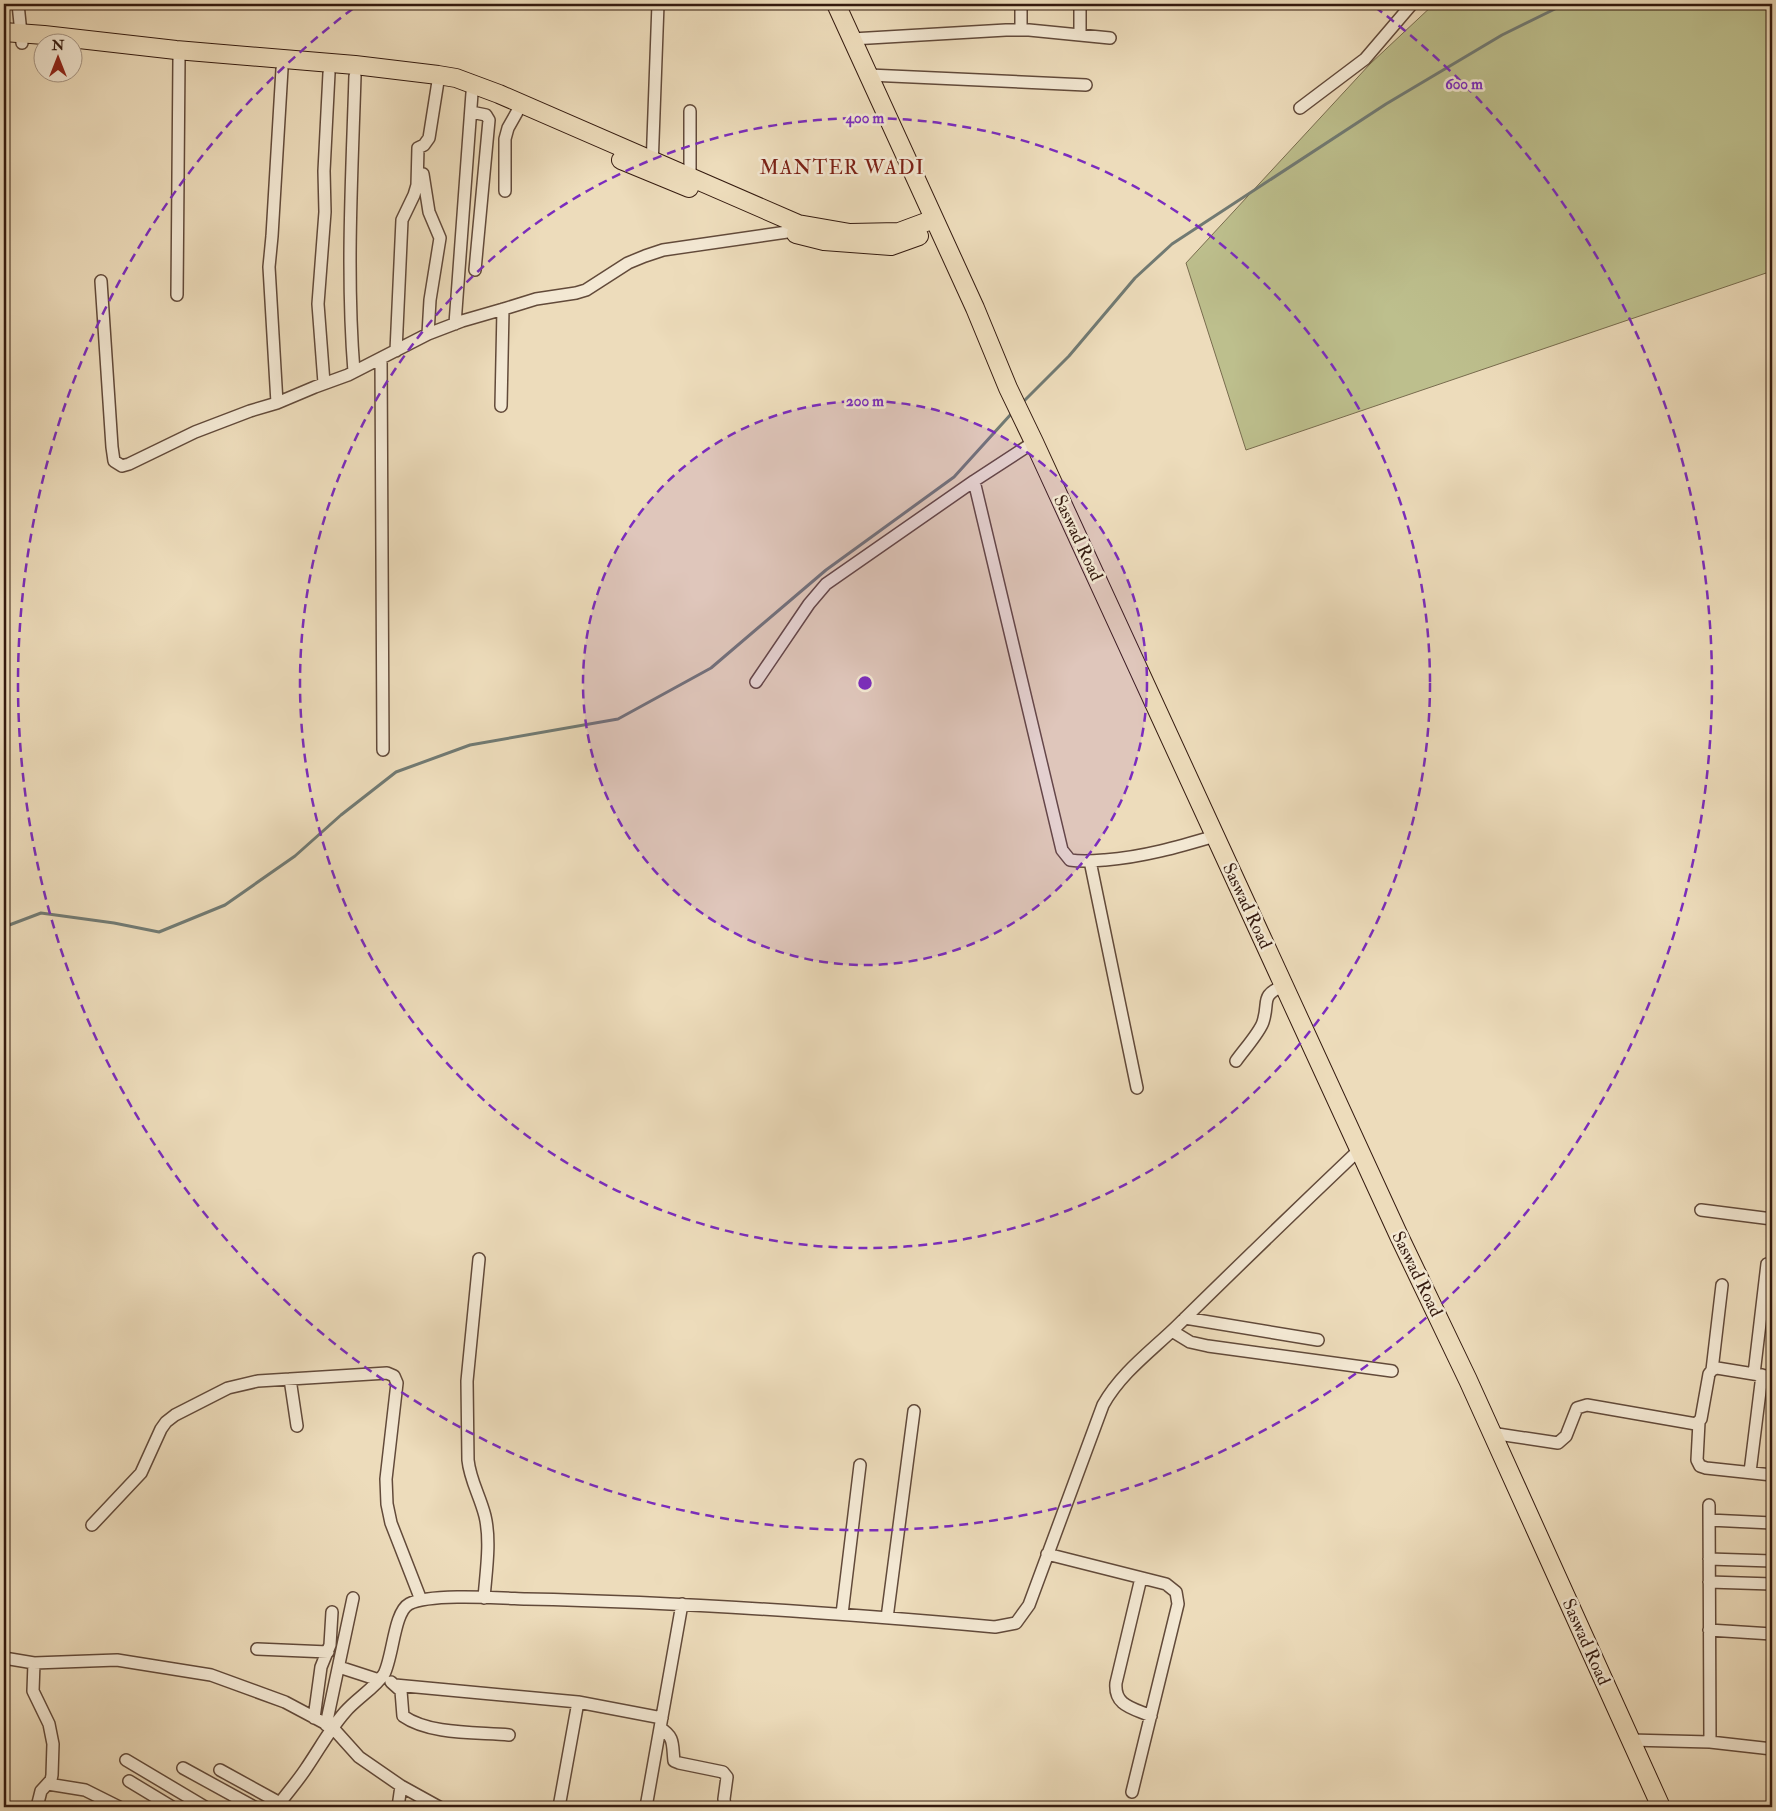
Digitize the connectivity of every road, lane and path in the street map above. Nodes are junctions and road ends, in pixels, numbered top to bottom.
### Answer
1 (18, 4) edge
2 (658, 4) edge
3 (836, 4) edge
4 (1021, 4) edge
5 (1080, 4) edge
6 (1412, 4) edge
7 (1021, 30) junction
8 (4, 32) edge
9 (1080, 35) junction
10 (22, 38) junction
11 (1110, 38) dead end
12 (852, 39) junction
13 (4, 41) edge
14 (32, 42) edge
15 (82, 50) edge
16 (179, 59) junction
17 (282, 69) junction
18 (329, 73) junction
19 (869, 75) junction
20 (355, 76) junction
21 (438, 80) junction
22 (1086, 85) dead end
23 (472, 93) junction
24 (1300, 108) dead end
25 (690, 111) dead end
26 (472, 112) junction
27 (516, 112) junction
28 (556, 124) junction
29 (424, 145) junction
30 (652, 167) junction
31 (690, 176) junction
32 (505, 191) dead end
33 (936, 224) junction
34 (789, 227) junction
35 (476, 270) dead end
36 (100, 281) dead end
37 (177, 295) dead end
38 (503, 309) junction
39 (455, 324) junction
40 (428, 334) junction
41 (396, 351) junction
42 (381, 358) junction
43 (354, 372) junction
44 (324, 384) junction
45 (277, 403) junction
46 (501, 406) dead end
47 (1034, 442) junction
48 (974, 481) junction
49 (756, 682) dead end
50 (383, 750) dead end
51 (1215, 836) junction
52 (1090, 861) junction
53 (1284, 985) junction
54 (1236, 1061) dead end
55 (1137, 1088) dead end
56 (1360, 1149) junction
57 (1701, 1210) dead end
58 (1772, 1219) edge
59 (479, 1260) dead end
60 (1767, 1264) dead end
61 (1722, 1285) dead end
62 (1185, 1318) junction
63 (1172, 1331) junction
64 (1318, 1340) dead end
65 (1712, 1370) junction
66 (1392, 1371) dead end
67 (1762, 1375) edge
68 (290, 1379) junction
69 (914, 1411) dead end
70 (1699, 1422) junction
71 (297, 1426) dead end
72 (1492, 1433) junction
73 (860, 1465) dead end
74 (1750, 1472) junction
75 (1772, 1475) edge
76 (1709, 1505) dead end
77 (1709, 1520) junction
78 (1772, 1523) edge
79 (92, 1525) dead end
80 (1048, 1554) junction
81 (1709, 1559) junction
82 (1772, 1561) edge
83 (1141, 1578) junction
84 (1709, 1582) junction
85 (1772, 1584) edge
86 (353, 1598) dead end
87 (484, 1598) junction
88 (421, 1600) junction
89 (682, 1604) junction
90 (332, 1612) dead end
91 (842, 1614) junction
92 (887, 1618) junction
93 (1709, 1630) junction
94 (1772, 1634) edge
95 (257, 1649) dead end
96 (328, 1652) junction
97 (4, 1658) edge
98 (34, 1663) junction
99 (339, 1667) junction
100 (381, 1678) junction
101 (395, 1685) junction
102 (578, 1702) junction
103 (1151, 1716) junction
104 (314, 1718) junction
105 (661, 1723) junction
106 (329, 1726) junction
107 (510, 1735) dead end
108 (1630, 1740) junction
109 (1710, 1742) junction
110 (1772, 1749) edge
111 (126, 1760) dead end
112 (183, 1768) dead end
113 (220, 1770) dead end
114 (129, 1781) dead end
115 (48, 1784) junction
116 (401, 1786) junction
117 (1132, 1792) dead end
118 (279, 1805) edge
119 (37, 1807) edge
120 (119, 1807) edge
121 (172, 1807) edge
122 (205, 1807) edge
123 (254, 1807) edge
124 (398, 1807) edge
125 (439, 1807) edge
126 (559, 1807) edge
127 (646, 1807) edge
128 (725, 1807) edge
129 (1661, 1807) edge

1 - 10 street
2 - 30 street
3 - 12 highway, Saswad Road
4 - 7 street
5 - 9 street
6 - 24 street
7 - 9 street
7 - 12 street
8 - 10 highway
9 - 11 street
10 - 13 highway
10 - 14 highway
10 - 21 highway
12 - 19 highway, Saswad Road
15 - 16 highway
16 - 17 highway
16 - 37 street
17 - 18 highway
17 - 45 street
18 - 20 highway
18 - 44 street
19 - 22 street
19 - 33 highway, Saswad Road
20 - 21 highway
20 - 43 street
21 - 23 highway
21 - 28 highway
21 - 29 street
23 - 26 street
23 - 27 highway
25 - 31 street
26 - 35 street
26 - 39 street
27 - 28 highway
27 - 32 street
28 - 30 highway
29 - 40 street
29 - 41 street
30 - 31 highway
30 - 34 highway
31 - 34 highway
33 - 34 highway
33 - 47 highway, Saswad Road
34 - 38 street
36 - 45 street
38 - 39 street
38 - 46 street
39 - 40 street
40 - 41 street
41 - 42 street
42 - 43 street
42 - 50 street
43 - 44 street
44 - 45 street
47 - 48 street
47 - 51 highway, Saswad Road
48 - 49 street
48 - 52 street
51 - 52 street
51 - 53 highway, Saswad Road
52 - 55 street
53 - 54 street
53 - 56 highway, Saswad Road
56 - 62 street
56 - 72 highway, Saswad Road
57 - 58 street
59 - 87 street
60 - 67 street
61 - 65 street
62 - 63 street
62 - 64 street
63 - 66 street
63 - 80 street
65 - 67 street
65 - 70 street
67 - 74 street
68 - 71 street
68 - 79 street
68 - 88 street
69 - 92 street
70 - 72 street
70 - 74 street
72 - 108 highway, Saswad Road
73 - 91 street
74 - 75 street
76 - 77 street
77 - 78 street
77 - 81 street
80 - 83 street
80 - 92 street
81 - 82 street
81 - 84 street
83 - 103 street
83 - 103 street
84 - 85 street
84 - 93 street
86 - 99 street
87 - 88 street
87 - 89 street
88 - 100 street
89 - 91 street
89 - 105 street
90 - 96 street
91 - 92 street
93 - 94 street
93 - 109 street
95 - 96 street
96 - 104 street
97 - 98 street
98 - 104 street
98 - 115 street
99 - 100 street
99 - 106 street
100 - 101 street
100 - 106 street
101 - 102 street
101 - 107 street
102 - 105 street
102 - 126 street
103 - 117 street
104 - 106 street
105 - 127 street
105 - 128 street
106 - 116 street
106 - 118 street
108 - 109 street
108 - 129 highway, Saswad Road
109 - 110 street
111 - 122 street
112 - 123 street
113 - 118 street
114 - 121 street
115 - 119 street
115 - 120 street
116 - 124 street
116 - 125 street

